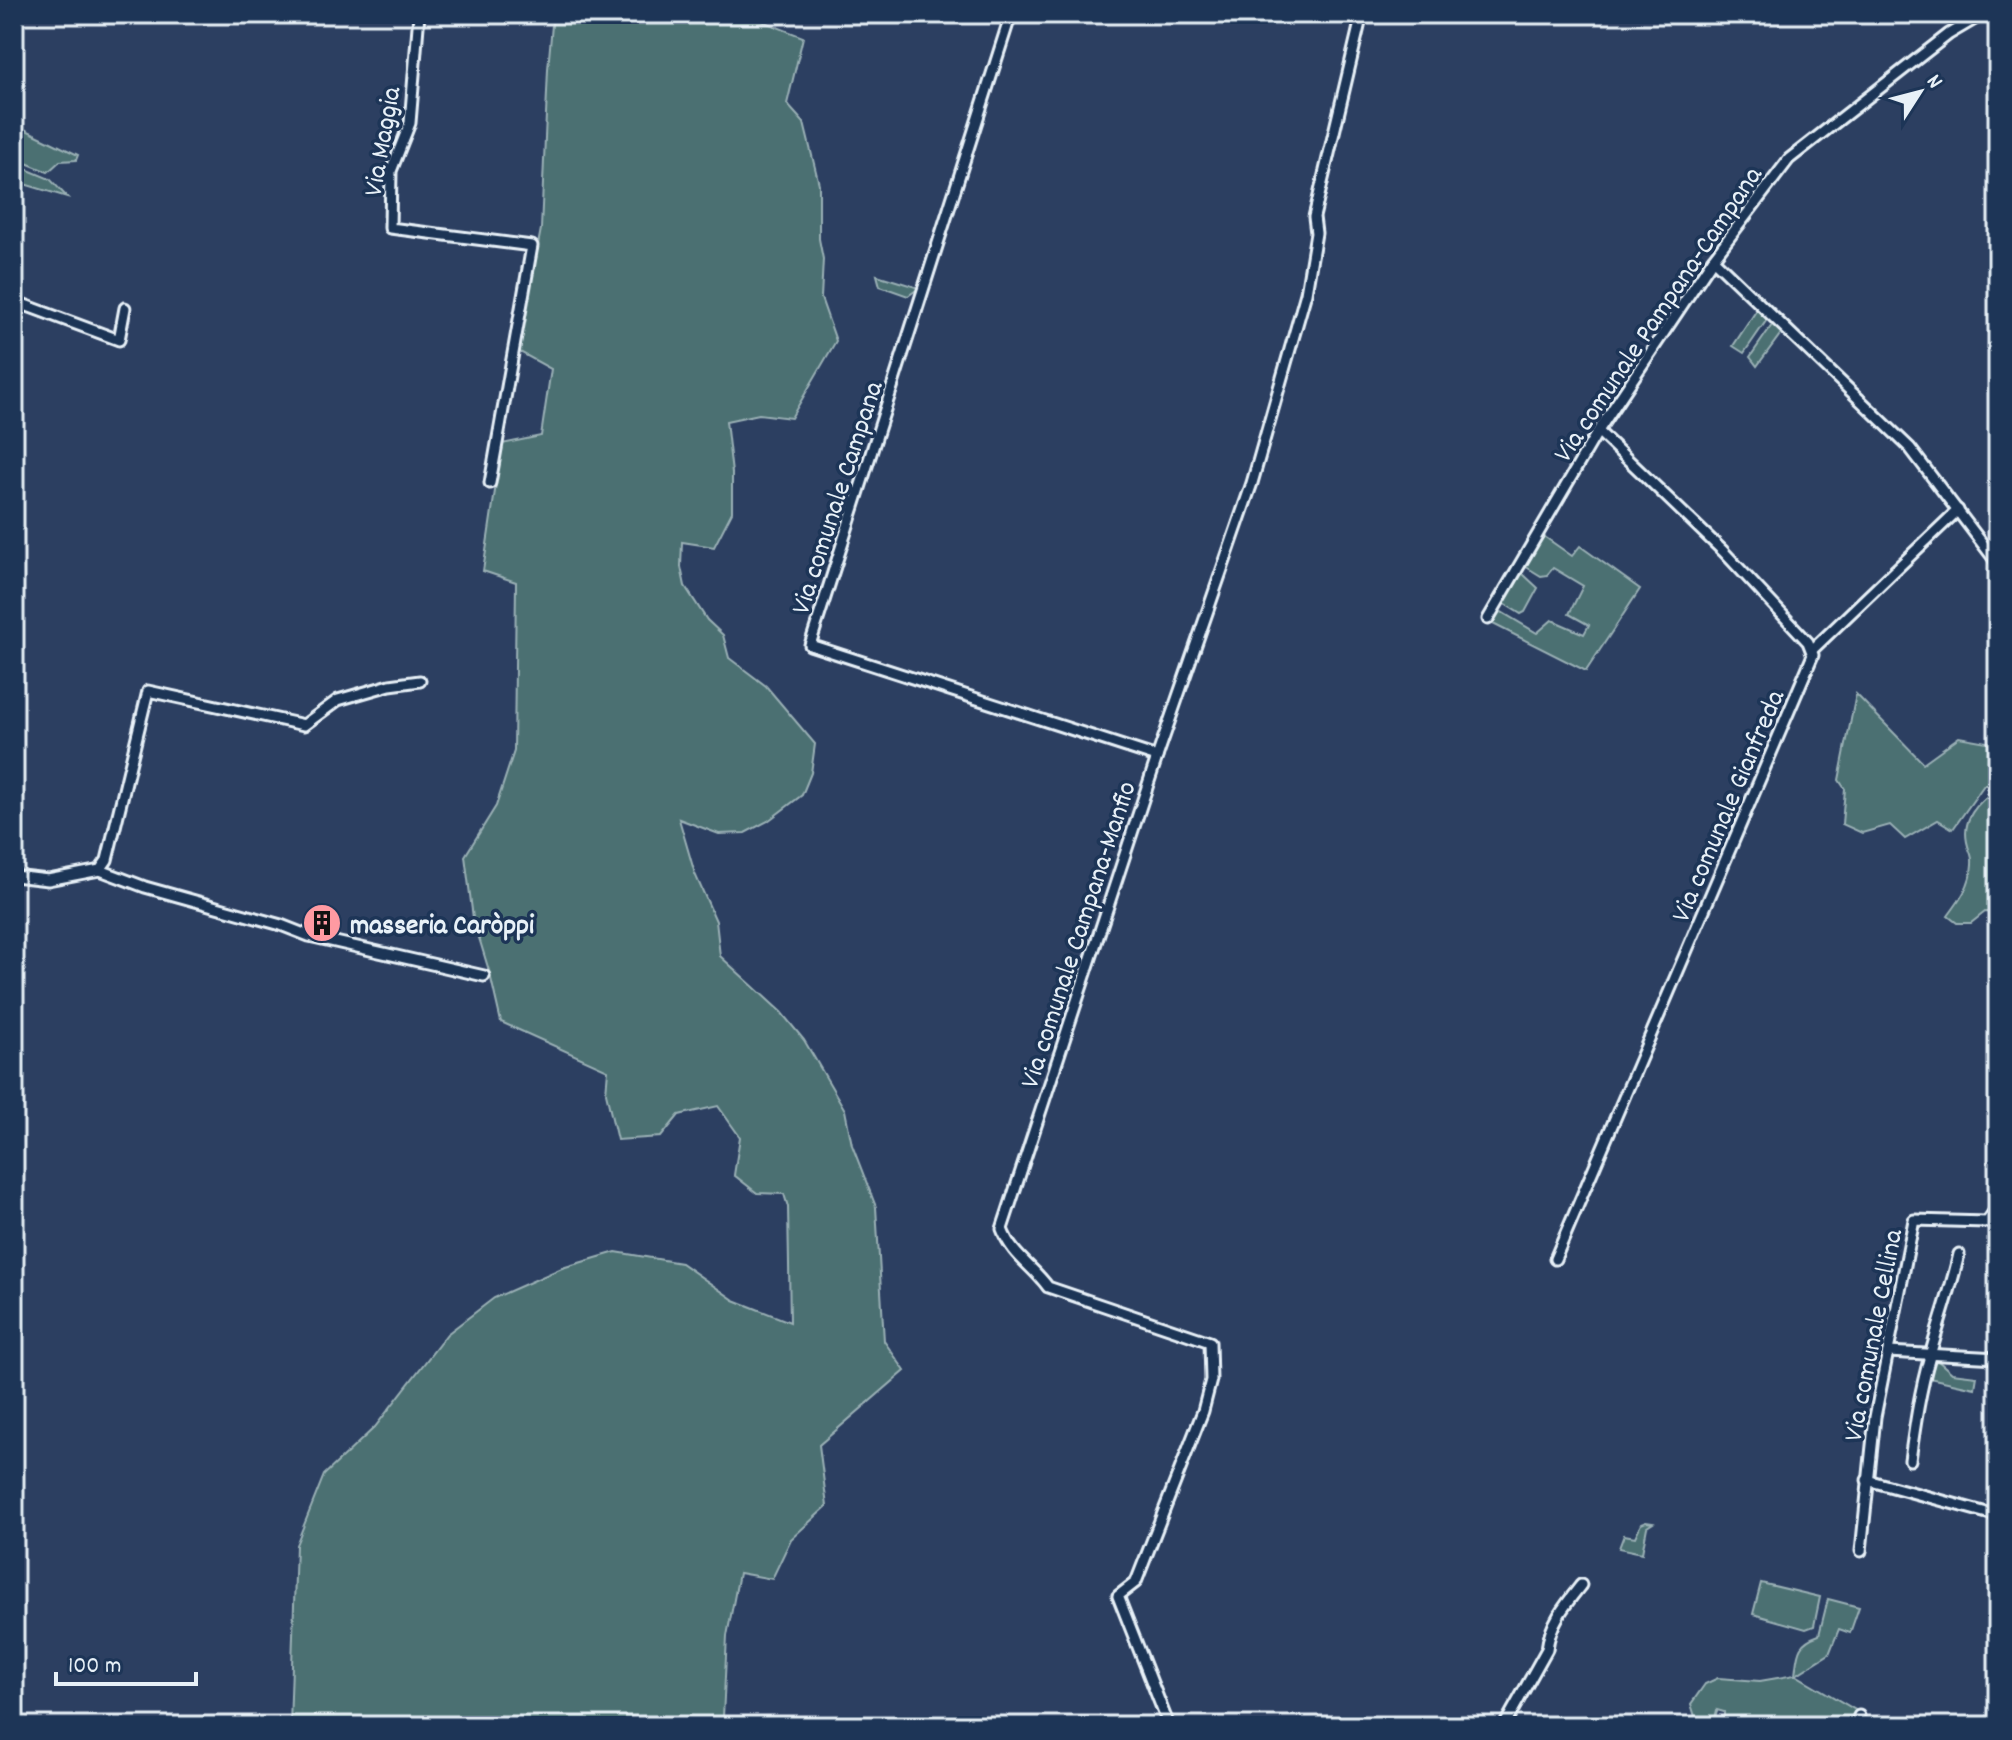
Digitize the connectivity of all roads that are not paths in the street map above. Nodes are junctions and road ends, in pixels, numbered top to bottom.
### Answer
1 (419, 14) edge
2 (1011, 14) edge
3 (1362, 14) edge
4 (1983, 14) edge
5 (1713, 259) junction
6 (14, 301) edge
7 (125, 308) dead end
8 (1598, 431) junction
9 (490, 483) dead end
10 (1958, 510) junction
11 (1998, 564) edge
12 (1488, 619) dead end
13 (1813, 649) junction
14 (420, 681) dead end
15 (1157, 757) junction
16 (100, 870) junction
17 (14, 876) edge
18 (484, 976) dead end
19 (1998, 1206) edge
20 (1959, 1254) dead end
21 (1555, 1259) dead end
22 (1888, 1352) junction
23 (1930, 1354) junction
24 (1998, 1358) edge
25 (1910, 1460) dead end
26 (1867, 1480) junction
27 (1998, 1516) edge
28 (1861, 1551) dead end
29 (1581, 1585) dead end
30 (1169, 1726) edge
31 (1504, 1726) edge

1 - 9 street, Via Maggia
2 - 15 street, Via comunale Campana
3 - 15 street, Via comunale Campana-Manfio
4 - 5 street, Via comunale Pampana-Campana
5 - 8 street, Via comunale Pampana-Campana
5 - 10 street
6 - 7 street
8 - 12 street, Via comunale Pampana-Campana
8 - 13 street
10 - 11 street
10 - 13 street
13 - 21 street, Via comunale Gianfreda
14 - 16 street
15 - 30 street, Via comunale Campana-Manfio
16 - 17 street
16 - 18 street
19 - 22 street, Via comunale Cellina
20 - 23 street
22 - 23 street
22 - 26 street, Via comunale Cellina
23 - 24 street
23 - 25 street
26 - 27 street
26 - 28 street, Via comunale Cellina
29 - 31 street

